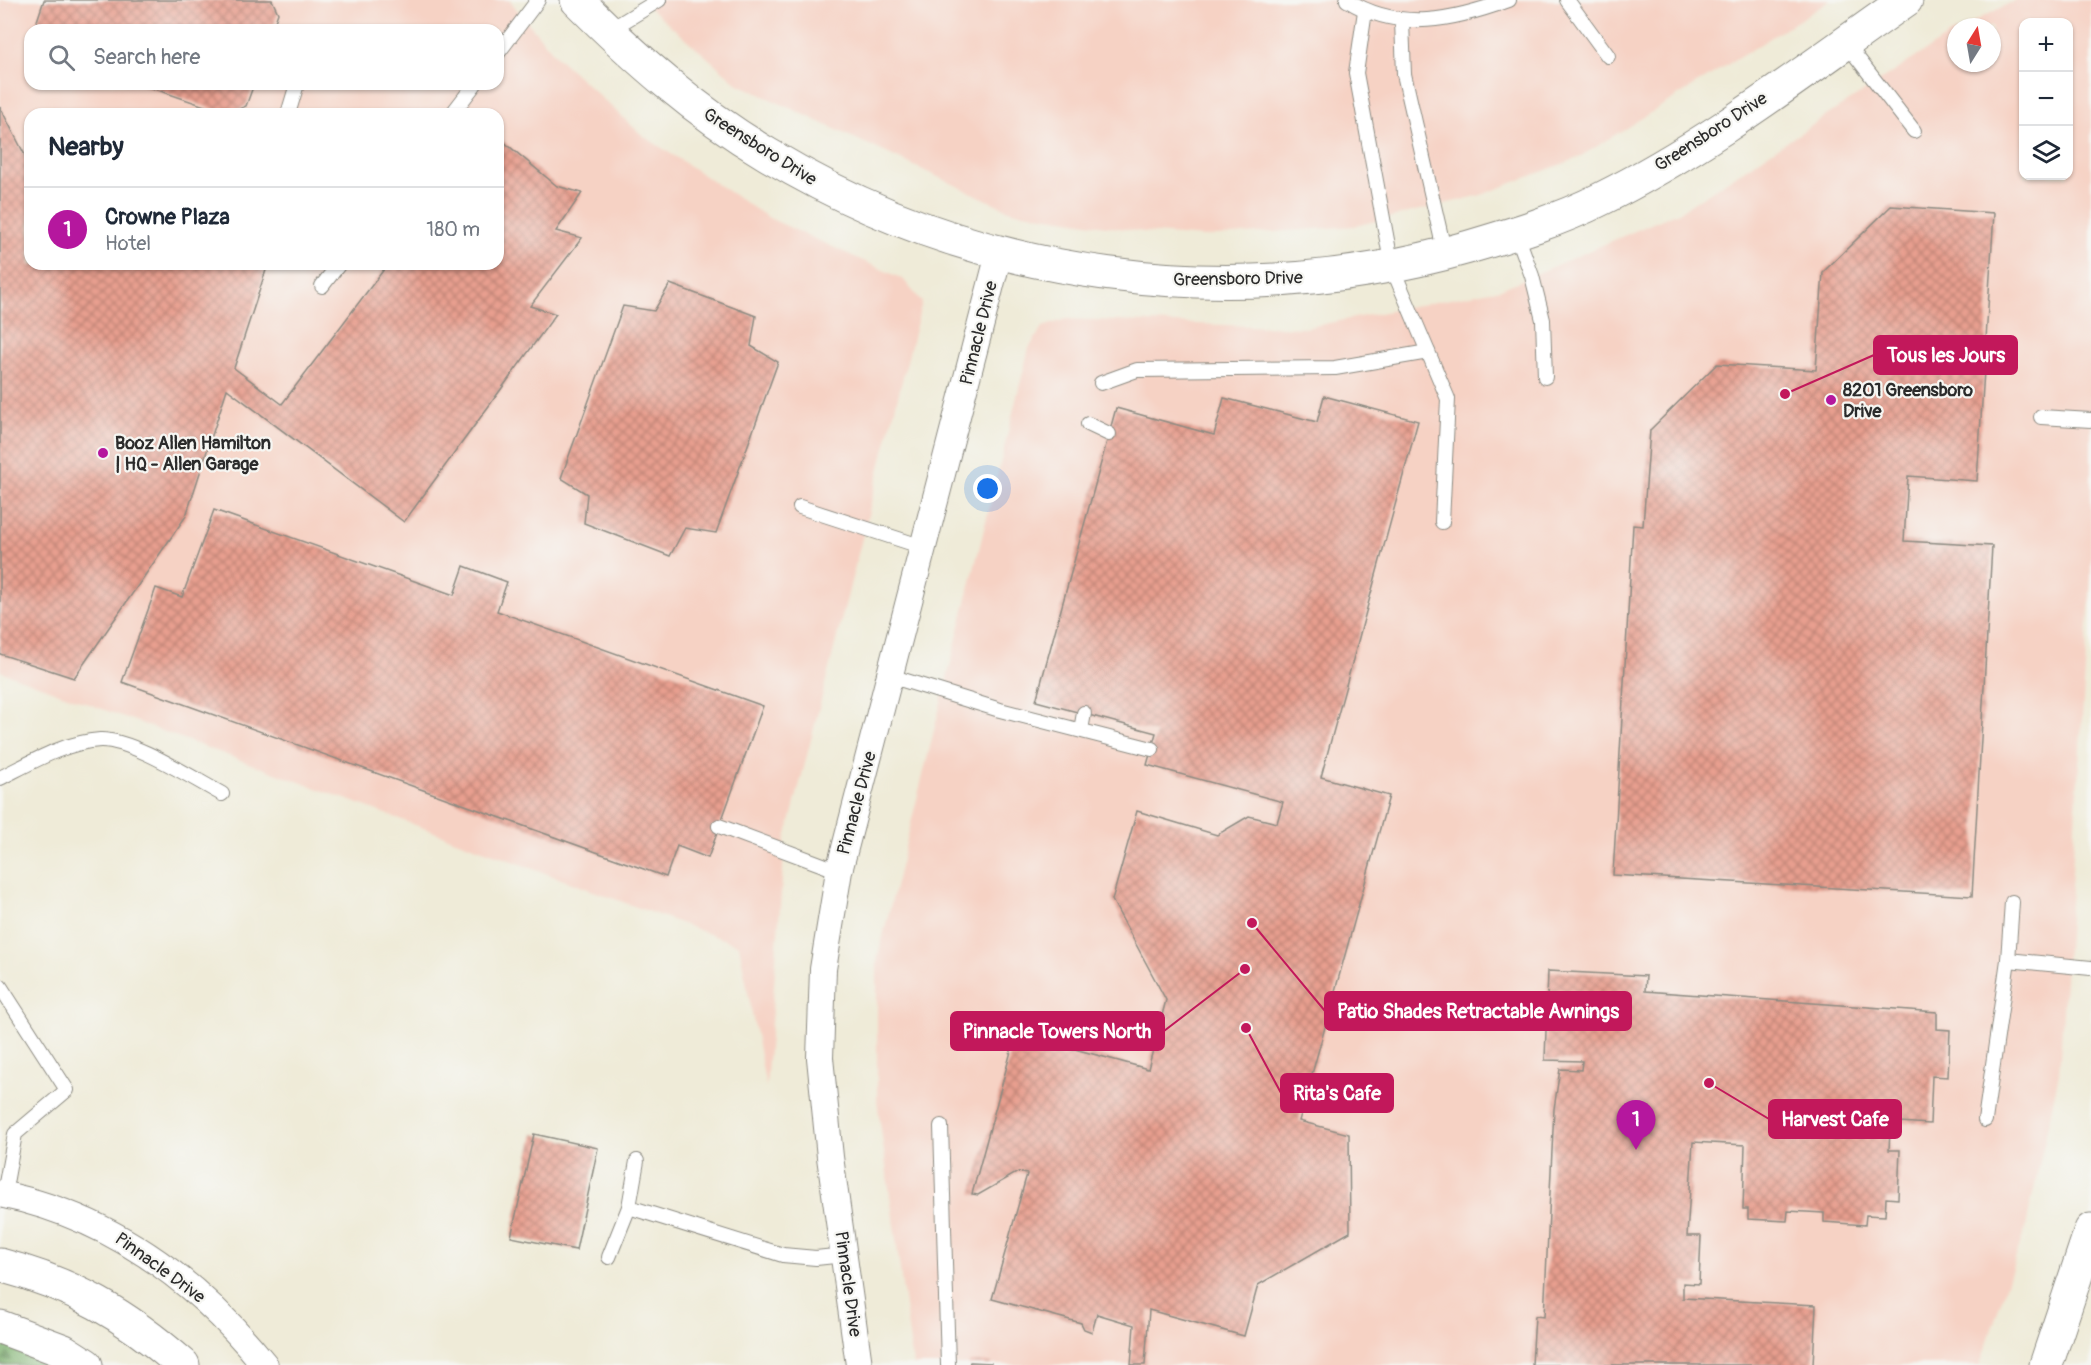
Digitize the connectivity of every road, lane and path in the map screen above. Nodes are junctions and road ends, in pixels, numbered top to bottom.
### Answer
1 (538, 0) edge
2 (577, 0) edge
3 (659, 0) edge
4 (1347, 0) edge
5 (1509, 0) edge
6 (1567, 0) edge
7 (1906, 0) edge
8 (1365, 11) junction
9 (1402, 21) junction
10 (608, 30) junction
11 (1845, 42) junction
12 (504, 45) edge
13 (1608, 56) dead end
14 (295, 90) edge
15 (470, 90) edge
16 (290, 108) edge
17 (457, 108) edge
18 (1914, 131) dead end
19 (1516, 232) junction
20 (999, 254) junction
21 (1445, 254) junction
22 (1392, 267) junction
23 (334, 270) edge
24 (322, 286) dead end
25 (1428, 352) junction
26 (1545, 377) dead end
27 (1101, 383) dead end
28 (2041, 417) dead end
29 (2091, 420) edge
30 (1089, 424) dead end
31 (1109, 434) dead end
32 (800, 507) dead end
33 (1442, 522) dead end
34 (923, 547) junction
35 (890, 675) junction
36 (1084, 713) dead end
37 (1081, 730) junction
38 (1152, 750) dead end
39 (0, 778) edge
40 (222, 794) dead end
41 (719, 826) dead end
42 (839, 871) junction
43 (2012, 902) dead end
44 (2008, 960) junction
45 (2091, 968) edge
46 (0, 986) edge
47 (1985, 1120) dead end
48 (941, 1126) dead end
49 (637, 1161) dead end
50 (2, 1194) edge
51 (629, 1207) junction
52 (2091, 1230) edge
53 (844, 1255) junction
54 (609, 1257) dead end
55 (0, 1265) edge
56 (0, 1327) edge
57 (86, 1365) edge
58 (183, 1365) edge
59 (265, 1365) edge
60 (860, 1365) edge
61 (948, 1365) edge
62 (2046, 1365) edge

1 - 12 lane
2 - 10 main road, Greensboro Drive
3 - 10 lane
4 - 8 lane
5 - 9 lane
6 - 13 lane
7 - 11 main road, Greensboro Drive
8 - 9 lane
8 - 22 lane
9 - 21 lane
10 - 20 main road, Greensboro Drive
11 - 18 lane
11 - 19 main road, Greensboro Drive
14 - 16 lane
15 - 17 lane
19 - 21 main road, Greensboro Drive
19 - 26 lane
20 - 22 main road, Greensboro Drive
20 - 34 street, Pinnacle Drive
21 - 22 main road, Greensboro Drive
22 - 25 lane
23 - 24 lane
25 - 27 lane
25 - 33 lane
28 - 29 lane
30 - 31 lane
32 - 34 lane
34 - 35 street, Pinnacle Drive
35 - 37 lane
35 - 42 street, Pinnacle Drive
36 - 37 lane
37 - 38 lane
39 - 40 lane
41 - 42 lane
42 - 53 street, Pinnacle Drive
43 - 44 lane
44 - 45 lane
44 - 47 lane
46 - 50 lane
48 - 61 lane
49 - 51 lane
50 - 59 street, Pinnacle Drive
51 - 53 lane
51 - 54 lane
52 - 62 main road
53 - 60 street, Pinnacle Drive
55 - 58 main road
56 - 57 main road

